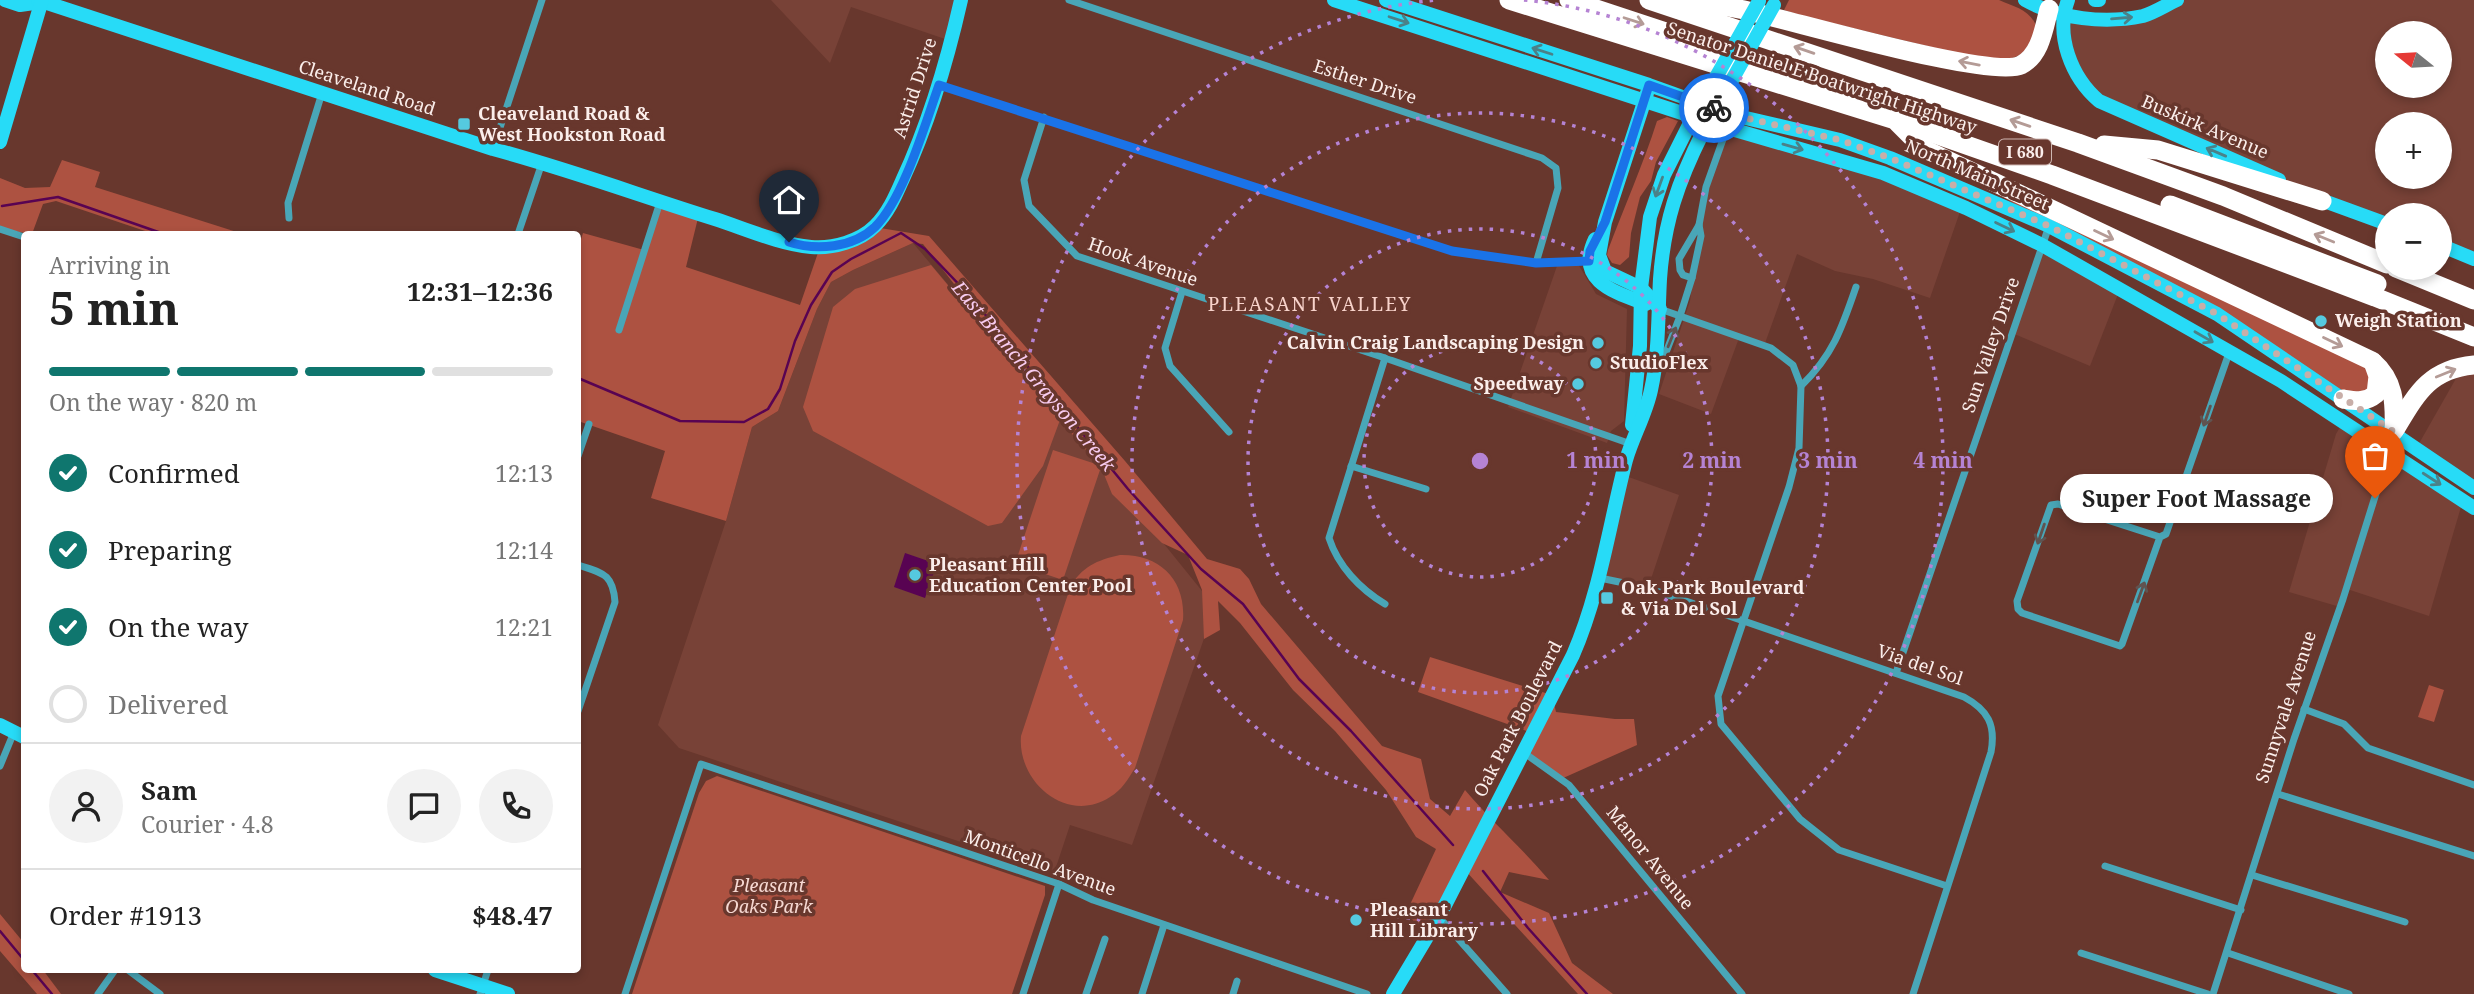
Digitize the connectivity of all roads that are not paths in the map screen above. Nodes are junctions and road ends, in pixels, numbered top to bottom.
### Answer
1 (5, 0) edge
2 (542, 0) edge
3 (961, 0) edge
4 (1069, 0) edge
5 (1334, 0) edge
6 (1386, 0) edge
7 (1508, 0) edge
8 (1569, 0) edge
9 (1649, 0) edge
10 (1677, 0) edge
11 (1759, 0) edge
12 (2025, 0) edge
13 (2177, 0) edge
14 (40, 1) edge
15 (1775, 3) edge
16 (2058, 6) edge
17 (939, 85) junction
18 (1647, 92) junction
19 (322, 93) junction
20 (1044, 117) junction
21 (1895, 120) junction
22 (1730, 121) junction
23 (0, 142) edge
24 (2078, 143) junction
25 (493, 149) junction
26 (542, 162) junction
27 (900, 187) joint
28 (2322, 201) junction
29 (660, 202) junction
30 (289, 218) dead end
31 (2375, 220) edge
32 (1605, 222) junction
33 (1699, 225) junction
34 (2049, 226) junction
35 (0, 229) edge
36 (519, 231) edge
37 (21, 236) edge
38 (2042, 245) junction
39 (2452, 250) edge
40 (2375, 259) edge
41 (2474, 259) edge
42 (1589, 261) junction
43 (1536, 263) junction
44 (1692, 278) junction
45 (2425, 280) edge
46 (1856, 286) dead end
47 (1182, 292) junction
48 (1640, 295) junction
49 (2474, 300) edge
50 (1660, 309) junction
51 (1680, 316) junction
52 (2474, 324) edge
53 (619, 330) dead end
54 (2474, 337) edge
55 (2230, 352) junction
56 (1385, 358) junction
57 (2372, 361) junction
58 (2474, 365) edge
59 (1801, 386) junction
60 (1651, 391) junction
61 (2343, 399) junction
62 (589, 424) dead end
63 (1229, 432) dead end
64 (2394, 432) junction
65 (1631, 444) junction
66 (581, 447) edge
67 (2389, 452) junction
68 (1351, 466) junction
69 (2474, 488) edge
70 (1426, 489) dead end
71 (2474, 508) edge
72 (2160, 537) junction
73 (581, 566) edge
74 (1600, 578) junction
75 (1385, 604) dead end
76 (1742, 621) junction
77 (1896, 673) junction
78 (581, 702) edge
79 (2304, 709) junction
80 (0, 725) edge
81 (19, 734) edge
82 (1523, 752) junction
83 (0, 766) edge
84 (2474, 785) edge
85 (2278, 794) junction
86 (2474, 856) edge
87 (2105, 866) dead end
88 (2252, 875) junction
89 (1059, 884) junction
90 (1947, 886) junction
91 (2241, 910) junction
92 (1438, 917) junction
93 (2405, 922) dead end
94 (1164, 925) junction
95 (1105, 939) dead end
96 (2081, 953) dead end
97 (2228, 953) junction
98 (113, 973) edge
99 (132, 973) edge
100 (442, 973) edge
101 (487, 973) edge
102 (1237, 981) dead end
103 (481, 990) edge
104 (98, 994) edge
105 (160, 994) edge
106 (508, 994) edge
107 (625, 994) edge
108 (1023, 994) edge
109 (1086, 994) edge
110 (1142, 994) edge
111 (1233, 994) edge
112 (1367, 994) edge
113 (1393, 994) edge
114 (1507, 994) edge
115 (1742, 994) edge
116 (1913, 994) edge
117 (2208, 994) edge
118 (2213, 994) edge
119 (2349, 994) edge

1 - 14 street, Cleaveland Road
2 - 25 street
3 - 17 street, Astrid Drive
4 - 43 street, Esther Drive
5 -> 18 street
18 -> 6 street
7 - 21 highway, Senator Daniel E Boatwright Highway / I 680
8 -> 52 highway, I 680
24 -> 9 highway, Senator Daniel E Boatwright Highway / I 680
16 -> 10 highway
11 -> 48 street, Oak Park Boulevard, bridge
12 - 16 street
16 -> 13 street
14 - 19 street, Cleaveland Road
14 - 23 street
15 - 50 street, Oak Park Boulevard, bridge
28 -> 16 street, Buskirk Avenue
17 - 20 street
17 - 27 street, Astrid Drive
18 - 22 street
18 - 32 street
19 - 25 street, Cleaveland Road
19 - 30 street
20 - 43 street
20 - 47 street, Hook Avenue
21 - 54 highway, Senator Daniel E Boatwright Highway / I 680
21 -> 57 highway
22 - 33 street, Oak Park Boulevard
22 - 34 street, North Main Street
22 -> 38 street, North Main Street
24 - 28 highway
40 -> 24 highway, Senator Daniel E Boatwright Highway / I 680
25 - 26 street, Cleaveland Road
26 - 29 street, Cleaveland Road
26 - 36 street
27 - 29 street, Cleaveland Road
28 - 31 street, Buskirk Avenue
29 - 53 street
32 - 42 street
32 - 48 street
33 - 44 street, Oak Park Boulevard
33 - 44 street, Oak Park Boulevard
34 - 38 street, Sun Valley Drive
34 - 61 street, North Main Street
35 - 37 street
38 -> 55 street, North Main Street
38 - 77 street, Sun Valley Drive
39 - 41 street
42 - 43 street
42 - 48 street
44 - 51 street, Oak Park Boulevard
45 - 49 highway
46 - 59 street
47 - 56 street, Hook Avenue
47 - 63 street
48 - 50 street
48 - 65 street, Oak Park Boulevard
50 - 51 street
50 - 60 street, Oak Park Boulevard
51 - 59 street
60 -> 51 street, Oak Park Boulevard
55 - 67 street, North Main Street
55 -> 72 street
56 - 65 street, Hook Avenue
56 - 68 street
57 - 61 highway
57 - 64 highway
64 -> 58 highway
59 - 76 street
60 - 65 street, Oak Park Boulevard
61 - 64 street, North Main Street
62 - 66 street
64 - 67 street, Sunnyvale Avenue
64 - 69 street, North Main Street
65 - 74 street, Oak Park Boulevard
67 -> 71 street, North Main Street
67 - 79 street, Sunnyvale Avenue
68 - 70 street
68 - 75 street
72 -> 72 street
73 - 78 street
74 - 76 street, Via del Sol
74 - 82 street, Oak Park Boulevard
76 - 77 street, Via del Sol
76 - 90 street
77 - 90 street, Via del Sol
79 - 84 street
79 - 85 street, Sunnyvale Avenue
80 - 81 street
81 - 83 street
82 - 92 street, Oak Park Boulevard
82 - 115 street, Manor Avenue
85 - 86 street
85 - 88 street, Sunnyvale Avenue
87 - 91 street
88 - 91 street, Sunnyvale Avenue
88 - 93 street
89 - 94 street, Monticello Avenue
89 - 107 street, Monticello Avenue
89 - 108 street
90 - 116 street, Via del Sol
91 - 97 street, Sunnyvale Avenue
92 - 113 street, Oak Park Boulevard
92 - 114 street
94 - 110 street
94 - 112 street, Monticello Avenue
95 - 109 street
96 - 117 street
97 - 118 street, Sunnyvale Avenue
97 - 119 street
98 - 104 street
99 - 105 street
100 - 103 street
101 - 103 street
102 - 111 street
103 - 106 street

